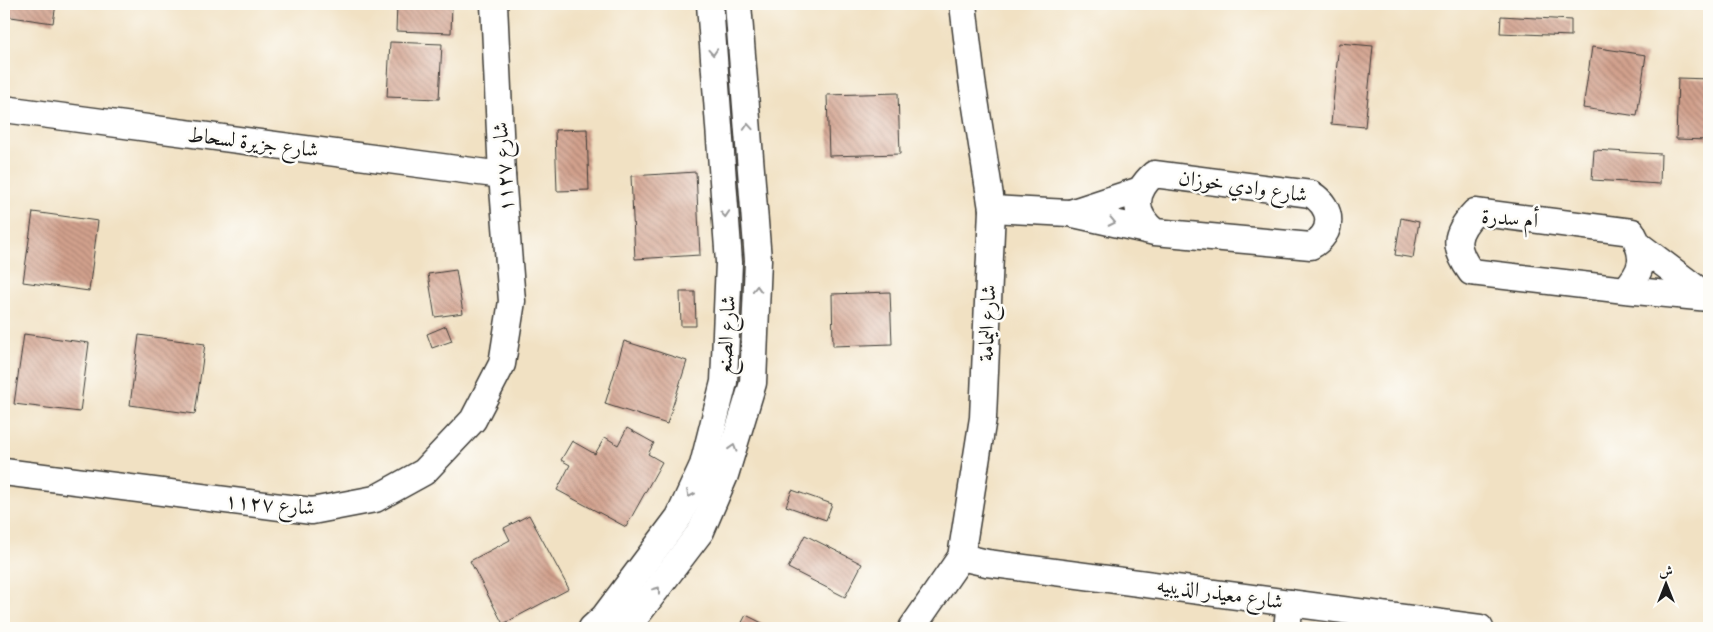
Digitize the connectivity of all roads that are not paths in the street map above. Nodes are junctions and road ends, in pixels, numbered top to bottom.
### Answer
1 (494, 4) edge
2 (710, 4) edge
3 (738, 4) edge
4 (963, 4) edge
5 (4, 109) edge
6 (502, 174) junction
7 (1140, 190) junction
8 (992, 209) junction
9 (1069, 213) junction
10 (1154, 232) junction
11 (1640, 246) junction
12 (1625, 290) junction
13 (1709, 298) edge
14 (4, 472) edge
15 (961, 557) junction
16 (1290, 603) junction
17 (609, 626) edge
18 (912, 628) edge
19 (1287, 628) edge
20 (1480, 628) edge

1 - 6 street, شارع ١١٢٧
2 -> 17 street, شارع الصنع
17 -> 3 street, شارع الصنع
4 - 8 street, شارع اليمامة
5 - 6 street, شارع جزيرة لسحاط
6 - 14 street, شارع ١١٢٧
7 - 9 street, شارع وادي خوزان
7 - 10 street
7 - 10 street, شارع وادي خوزان
8 - 9 street, شارع وادي خوزان
8 - 15 street, شارع اليمامة
9 -> 10 street, شارع وادي خوزان
11 - 12 street
11 - 12 street, أم سدرة
11 - 13 street, أم سدرة
12 - 13 street, أم سدرة
15 - 16 street, شارع معيذر الذيبيه
15 - 18 street, شارع اليمامة
16 - 19 street
16 - 20 street, شارع معيذر الذيبيه

